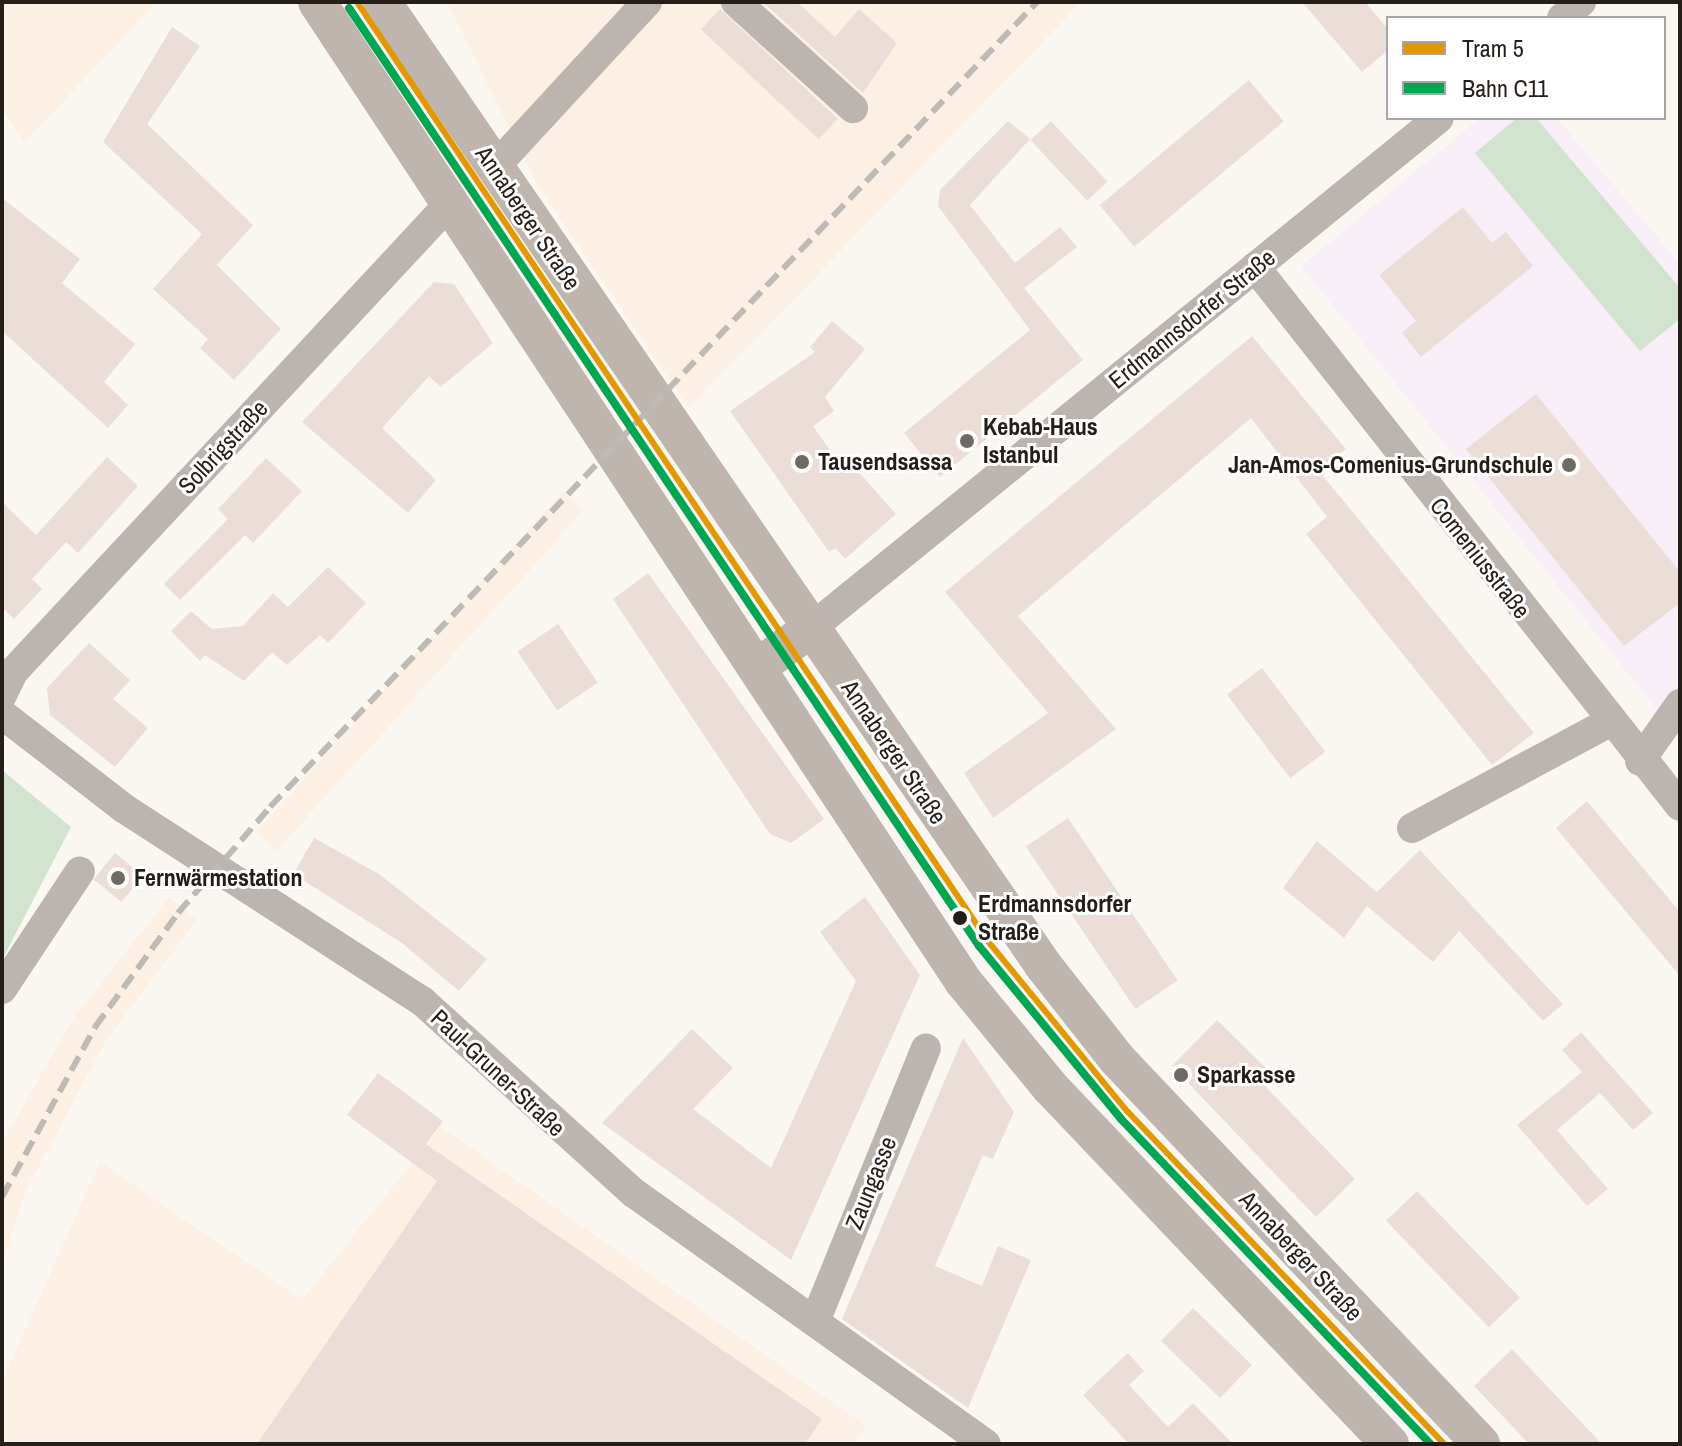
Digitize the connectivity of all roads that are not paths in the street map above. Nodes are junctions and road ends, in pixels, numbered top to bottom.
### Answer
1 (317, 2) edge
2 (382, 2) edge
3 (647, 2) edge
4 (736, 2) edge
5 (1581, 2) edge
6 (1564, 16) edge
7 (853, 108) dead end
8 (1437, 120) edge
9 (493, 169) junction
10 (450, 203) junction
11 (1255, 267) junction
12 (810, 629) junction
13 (757, 668) junction
14 (2, 695) edge
15 (1680, 704) edge
16 (2, 714) edge
17 (1608, 723) junction
18 (1640, 761) junction
19 (1680, 806) edge
20 (1412, 828) dead end
21 (80, 871) dead end
22 (2, 989) edge
23 (926, 1048) dead end
24 (816, 1319) junction
25 (986, 1444) edge
26 (1390, 1444) edge
27 (1481, 1444) edge

1 - 10 main road
2 - 9 main road, Annaberger Straße
3 - 9 street
4 - 7 street
5 - 6 street
8 - 11 street, Erdmannsdorfer Straße
9 - 12 main road, Annaberger Straße
10 - 13 main road
10 - 14 street, Solbrigstraße
11 - 12 street, Erdmannsdorfer Straße
11 - 17 street, Comeniusstraße
12 - 13 main road, Erdmannsdorfer Straße
12 - 27 main road, Annaberger Straße
13 - 26 main road
15 - 18 street
16 - 24 street, Paul-Gruner-Straße
17 - 18 street, Comeniusstraße
17 - 20 street
18 - 19 street, Comeniusstraße
21 - 22 street
23 - 24 street, Zaungasse
24 - 25 street, Paul-Gruner-Straße

